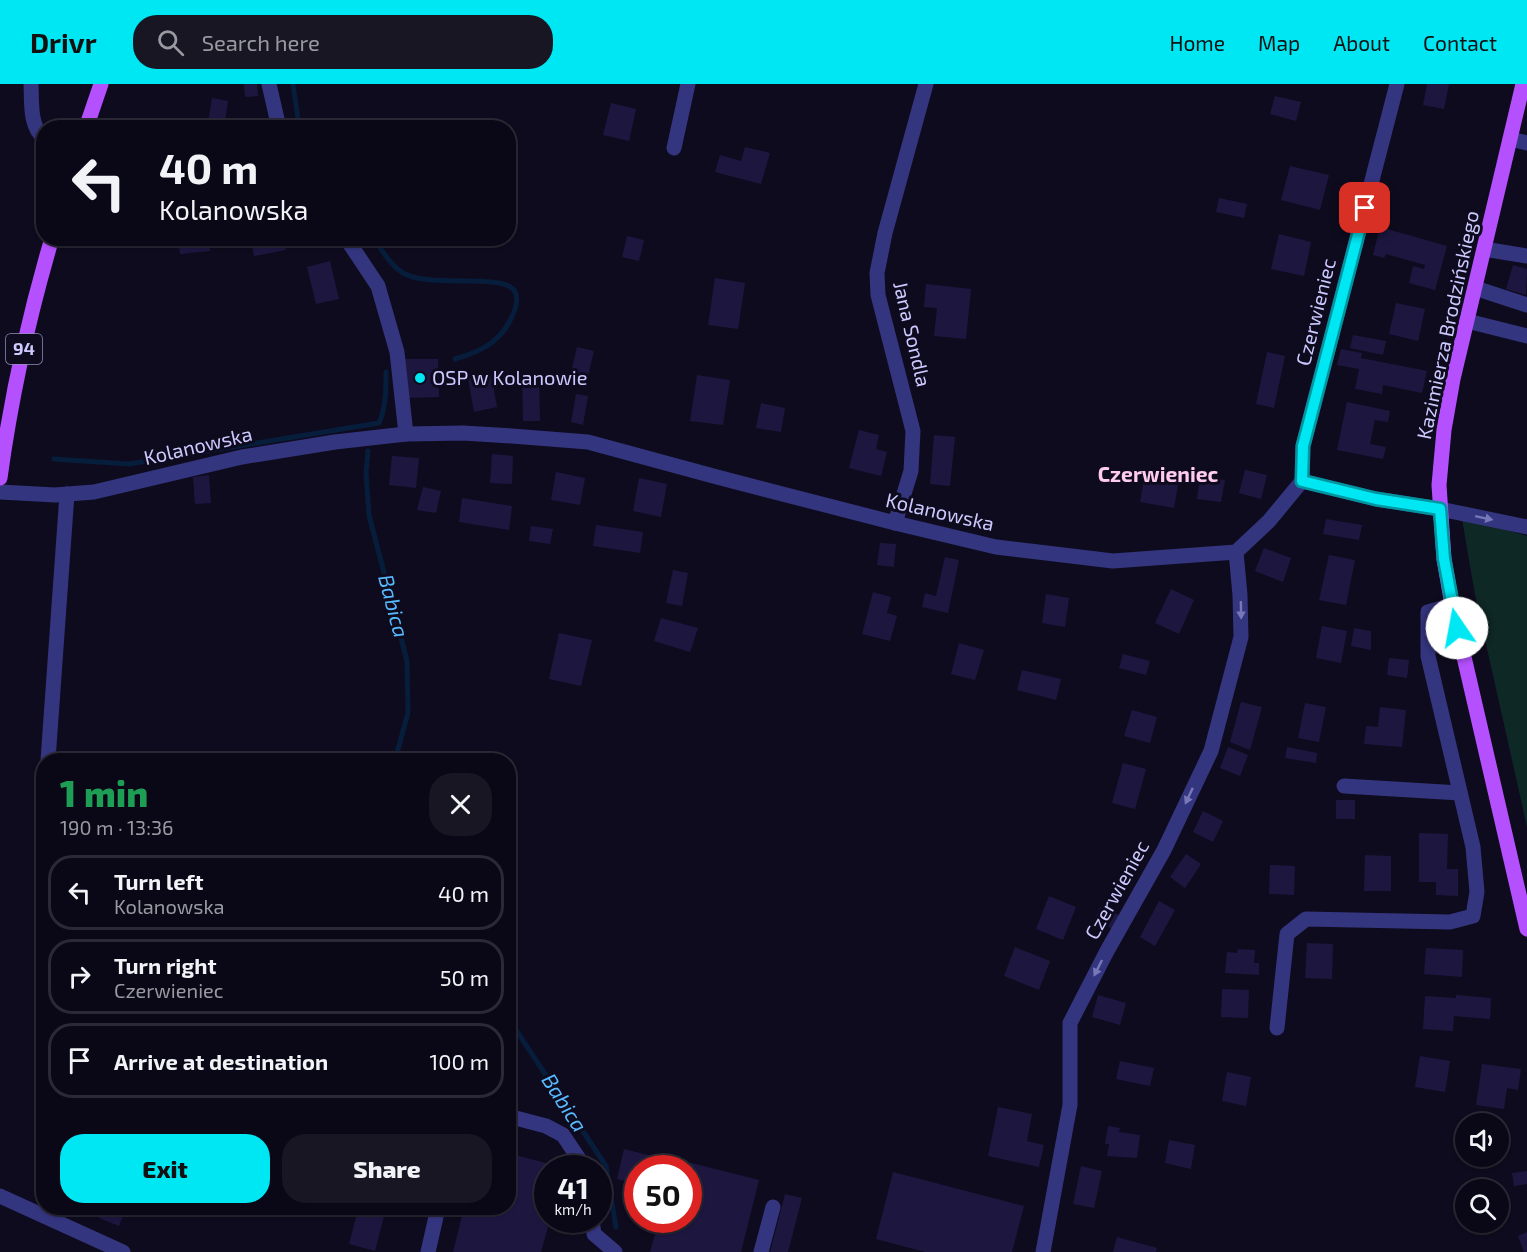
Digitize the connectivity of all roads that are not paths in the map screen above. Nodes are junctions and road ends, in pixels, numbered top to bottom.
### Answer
1 (31, 84) edge
2 (102, 84) edge
3 (269, 84) edge
4 (688, 84) edge
5 (926, 84) edge
6 (1397, 84) edge
7 (1523, 84) edge
8 (89, 120) edge
9 (277, 120) edge
10 (36, 124) edge
11 (1510, 139) junction
12 (1527, 143) edge
13 (674, 148) dead end
14 (50, 246) edge
15 (351, 246) edge
16 (1484, 249) junction
17 (1527, 256) edge
18 (1475, 288) junction
19 (1527, 305) edge
20 (1467, 321) junction
21 (1527, 336) edge
22 (406, 434) junction
23 (0, 478) edge
24 (1302, 481) junction
25 (0, 492) edge
26 (67, 494) junction
27 (1440, 509) junction
28 (895, 523) junction
29 (1527, 527) edge
30 (1236, 552) junction
31 (1452, 604) junction
32 (48, 753) edge
33 (1344, 786) dead end
34 (1460, 793) junction
35 (1527, 928) edge
36 (1277, 1028) dead end
37 (516, 1118) edge
38 (576, 1155) edge
39 (0, 1196) edge
40 (773, 1207) dead end
41 (36, 1212) edge
42 (42, 1215) edge
43 (436, 1215) edge
44 (594, 1233) edge
45 (123, 1252) edge
46 (428, 1252) edge
47 (615, 1252) edge
48 (761, 1252) edge
49 (1043, 1252) edge

1 - 10 street
2 - 8 main road
3 - 9 street
4 - 13 street
5 - 28 street, Jana Sondla
6 - 24 street, Czerwieniec
7 - 11 main road, Kazimierza Brodzińskiego
11 - 12 street
11 - 16 main road, Kazimierza Brodzińskiego
14 - 23 main road, 94
15 - 22 street
16 - 17 street
16 - 18 main road, Kazimierza Brodzińskiego
18 - 19 street
18 - 20 main road, Kazimierza Brodzińskiego
20 - 21 street
20 - 27 main road, Kazimierza Brodzińskiego
22 - 26 street, Kolanowska
22 - 28 street, Kolanowska
24 - 27 street
24 - 30 street
25 - 26 street, Kolanowska
26 - 32 street
27 -> 29 street
27 - 31 main road, Kazimierza Brodzińskiego
28 - 30 street, Kolanowska
30 -> 49 street, Czerwieniec
31 - 34 street
31 - 35 main road, Kazimierza Brodzińskiego
33 - 34 street
34 - 36 street
37 - 38 street
39 - 41 street
40 - 48 street
42 - 45 street
43 - 46 street
44 - 47 street

